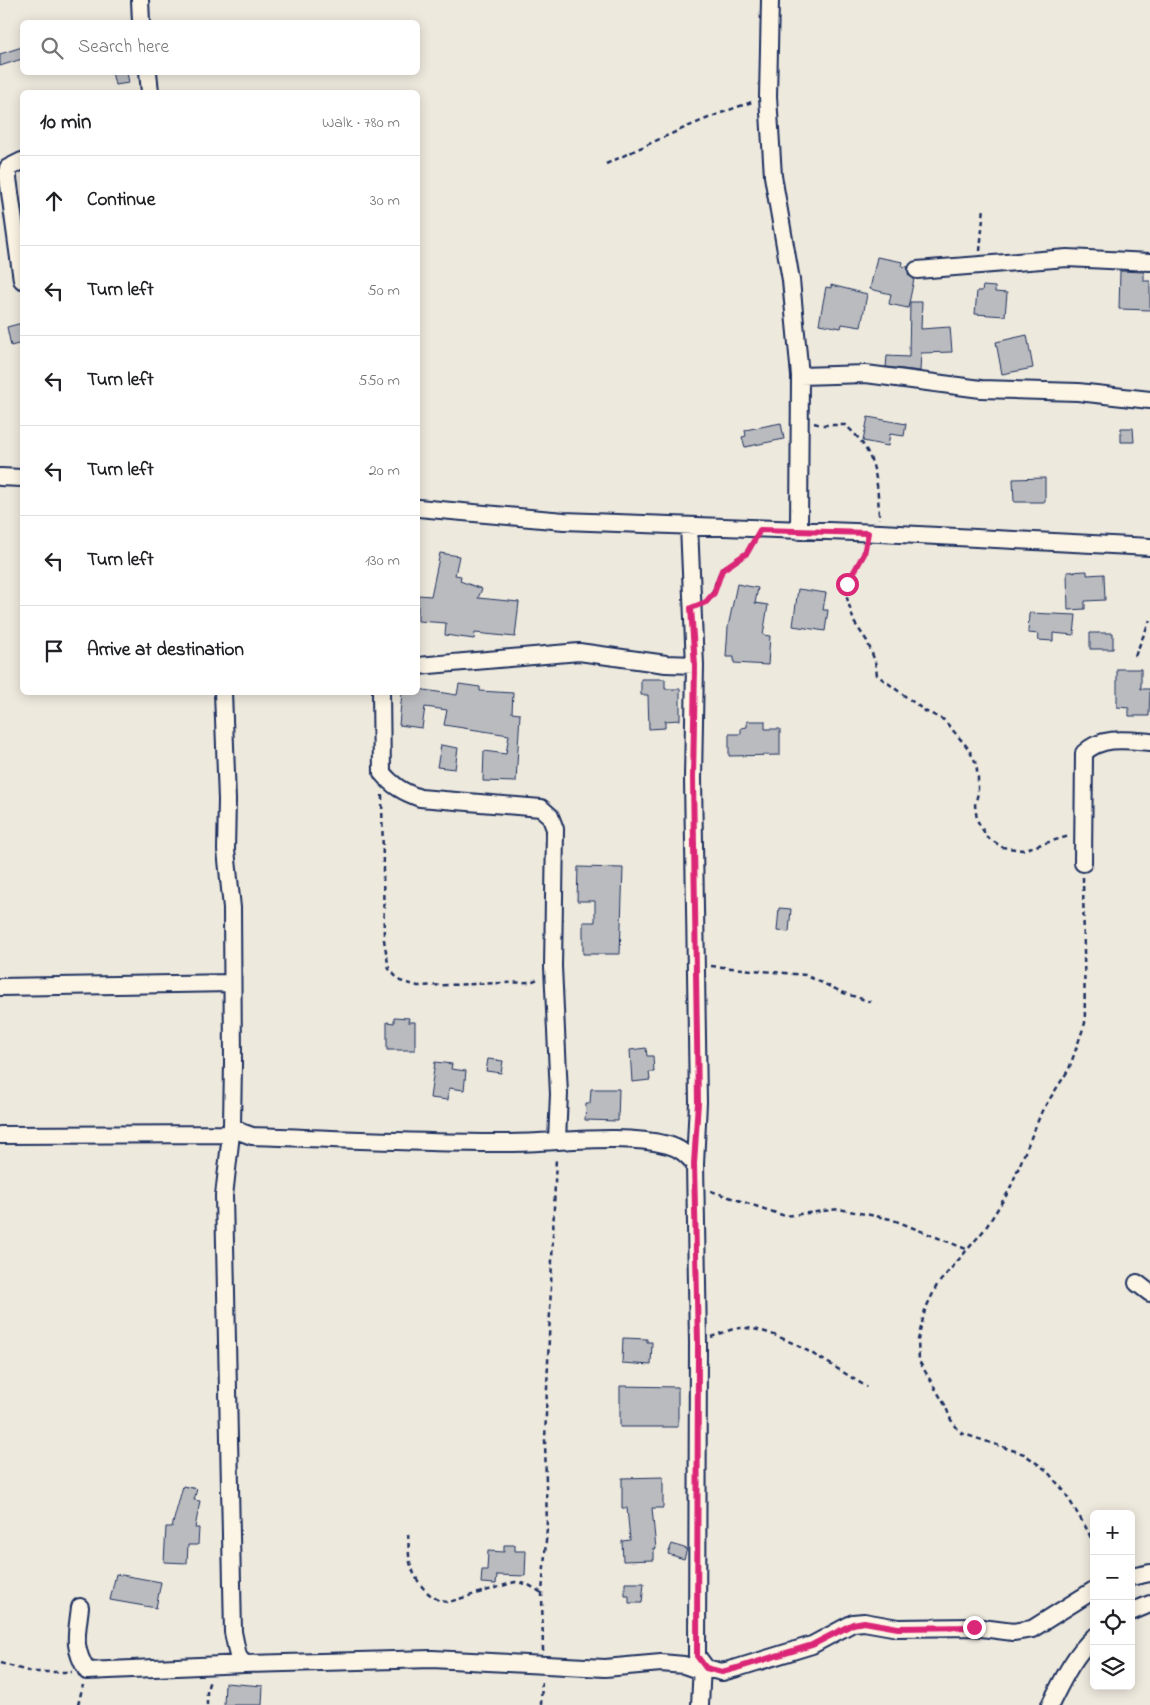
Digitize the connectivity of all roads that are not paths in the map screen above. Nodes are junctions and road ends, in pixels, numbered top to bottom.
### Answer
1 (140, 0) edge
2 (770, 0) edge
3 (142, 20) edge
4 (148, 75) edge
5 (150, 90) edge
6 (10, 166) edge
7 (20, 261) edge
8 (1150, 262) edge
9 (917, 270) dead end
10 (800, 376) junction
11 (1150, 400) edge
12 (0, 477) edge
13 (20, 478) edge
14 (420, 508) edge
15 (689, 526) junction
16 (799, 531) junction
17 (1150, 548) edge
18 (420, 666) edge
19 (695, 666) junction
20 (223, 695) edge
21 (381, 695) edge
22 (1150, 742) edge
23 (1083, 863) road end
24 (232, 983) junction
25 (0, 987) edge
26 (232, 1130) junction
27 (0, 1135) edge
28 (557, 1140) junction
29 (694, 1164) junction
30 (1137, 1282) dead end
31 (1150, 1293) edge
32 (1150, 1573) edge
33 (1135, 1576) edge
34 (1090, 1593) edge
35 (1150, 1604) edge
36 (80, 1607) dead end
37 (1135, 1610) edge
38 (1090, 1640) edge
39 (236, 1647) junction
40 (224, 1664) junction
41 (244, 1664) junction
42 (701, 1668) junction
43 (700, 1705) edge
44 (1050, 1705) edge

1 - 3 street
2 - 10 street
4 - 5 street
6 - 7 street
8 - 9 street
10 - 11 street
10 - 16 street
12 - 13 street
14 - 15 street
15 - 16 street
15 - 19 street
16 - 17 street
18 - 19 street
19 - 29 street
20 - 24 street
21 - 28 street
22 - 23 street
24 - 25 street
24 - 26 street
26 - 27 street
26 - 28 street
26 - 39 street
28 - 29 street
29 - 42 street
30 - 31 street
32 - 33 street
34 - 42 street
35 - 37 street
36 - 40 street
38 - 44 street
39 - 40 street
39 - 41 street
40 - 41 street
41 - 42 street
42 - 43 street

